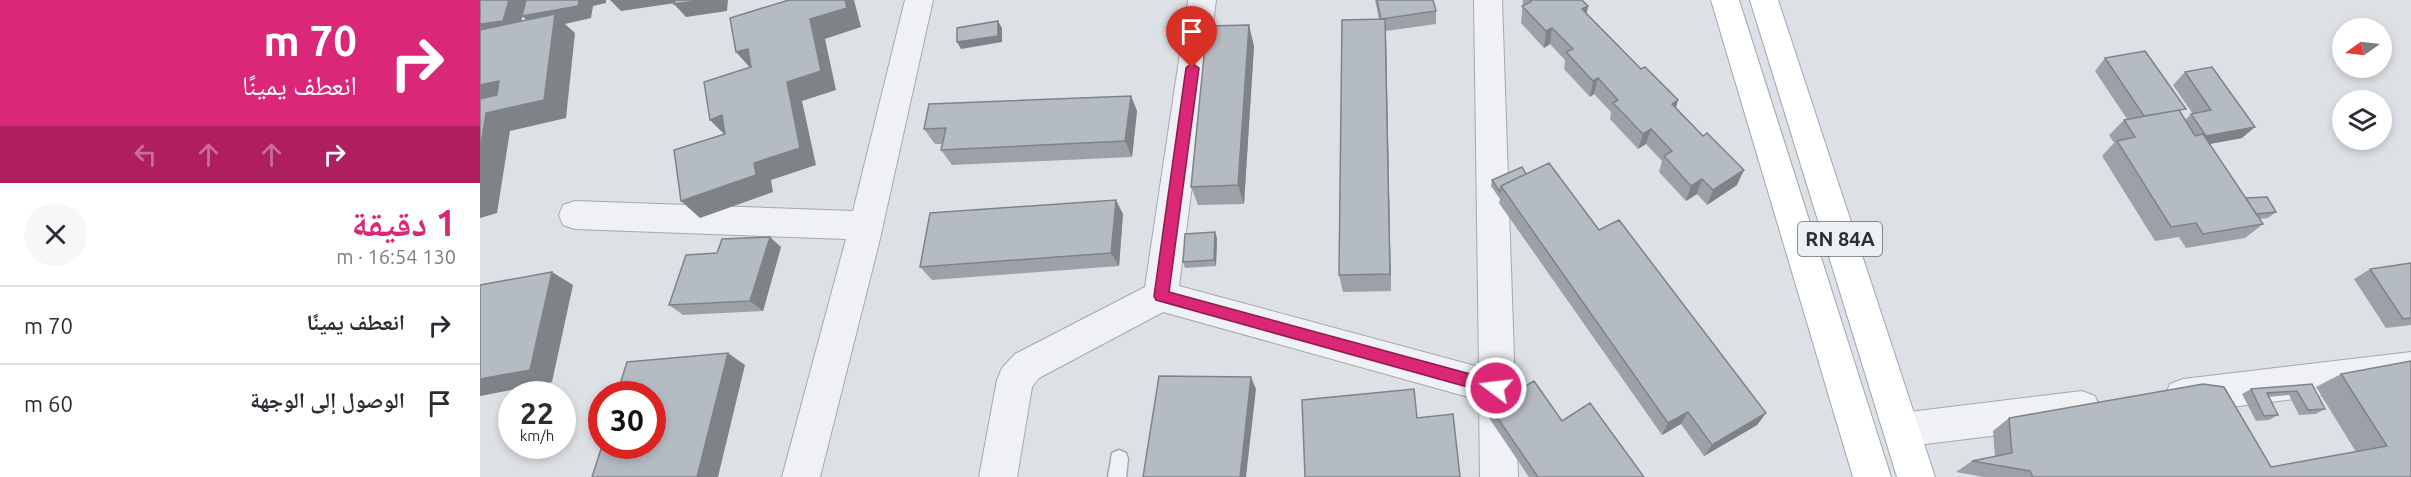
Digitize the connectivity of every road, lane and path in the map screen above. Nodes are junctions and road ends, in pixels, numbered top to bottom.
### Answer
1 (919, 0) edge
2 (1202, 0) edge
3 (1488, 0) edge
4 (1725, 0) edge
5 (1764, 0) edge
6 (575, 215) dead end
7 (866, 226) junction
8 (1161, 296) junction
9 (2411, 368) edge
10 (1496, 388) junction
11 (2150, 400) edge
12 (2115, 404) edge
13 (1901, 430) junction
14 (801, 477) edge
15 (998, 477) edge
16 (1499, 477) edge
17 (1872, 477) edge
18 (1916, 477) edge

1 - 7 street
2 - 8 street
3 - 10 street
4 - 17 main road, RN 84A
5 - 13 main road, RN 84A
6 - 7 street
7 - 14 street
8 - 10 street
8 - 15 street
9 - 11 street
10 - 16 street
12 - 13 street
13 - 18 main road, RN 84A

